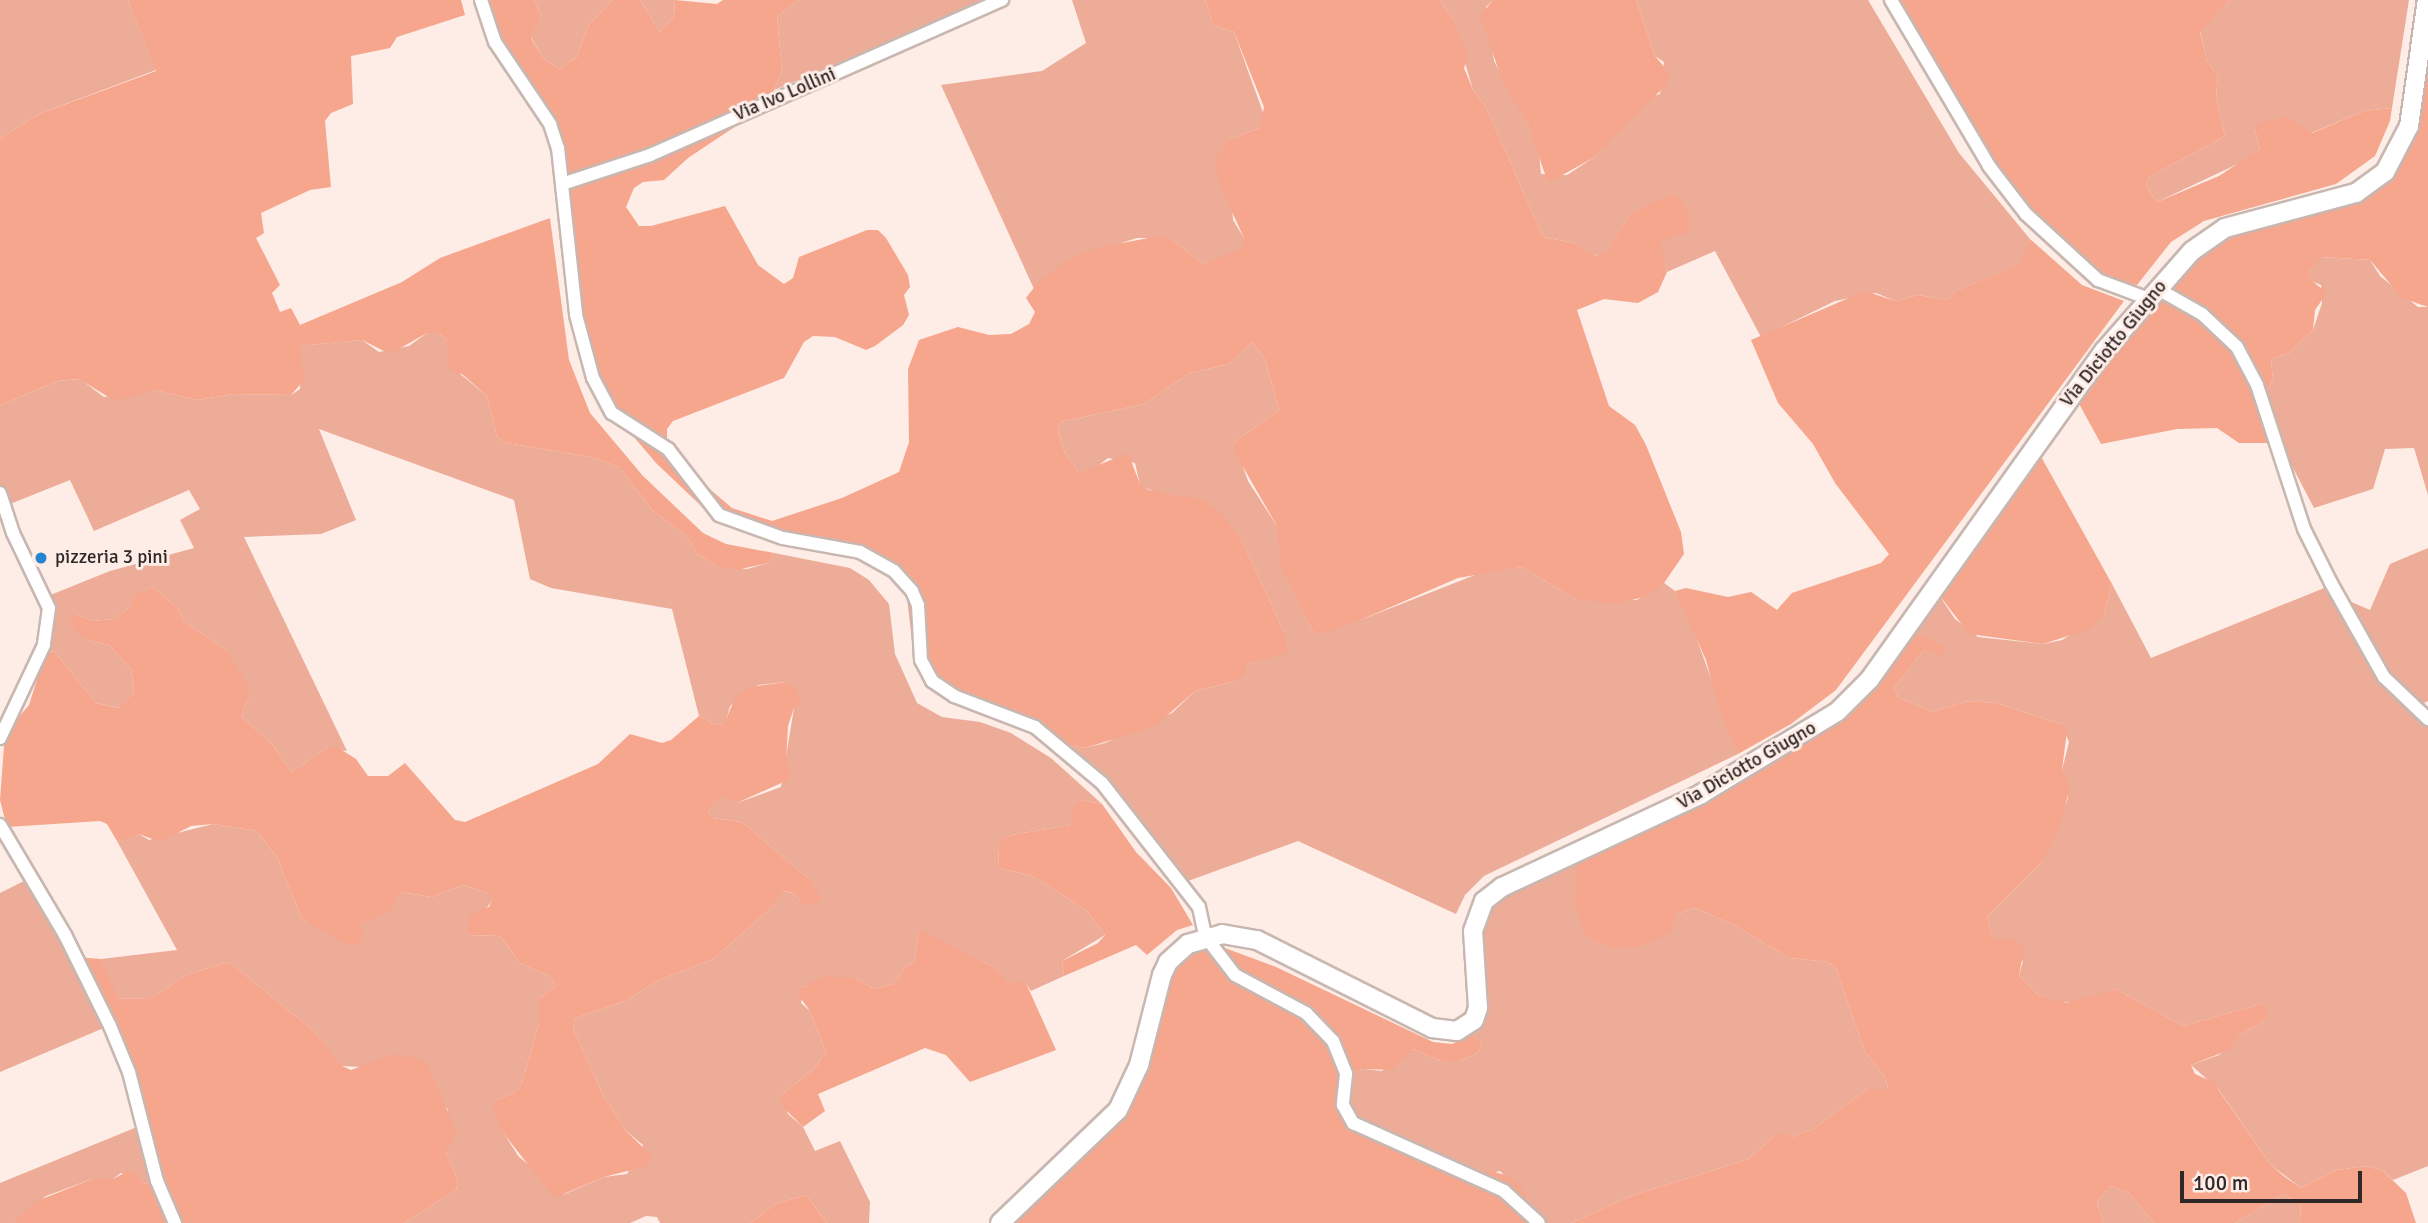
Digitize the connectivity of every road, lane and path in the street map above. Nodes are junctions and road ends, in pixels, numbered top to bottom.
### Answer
1 (481, 0) edge
2 (1002, 0) edge
3 (1891, 0) edge
4 (2427, 0) edge
5 (565, 183) junction
6 (2153, 294) junction
7 (0, 493) edge
8 (2428, 719) edge
9 (0, 738) edge
10 (0, 825) edge
11 (1205, 936) junction
12 (175, 1223) edge
13 (1000, 1223) edge
14 (1539, 1223) edge

1 - 5 street
2 - 5 street, Via Ivo Lollini
3 - 6 street
4 - 6 main road, Via Diciotto Giugno
5 - 11 street
6 - 8 street
6 - 11 main road, Via Diciotto Giugno
7 - 9 street
10 - 12 street
11 - 13 main road
11 - 14 street

